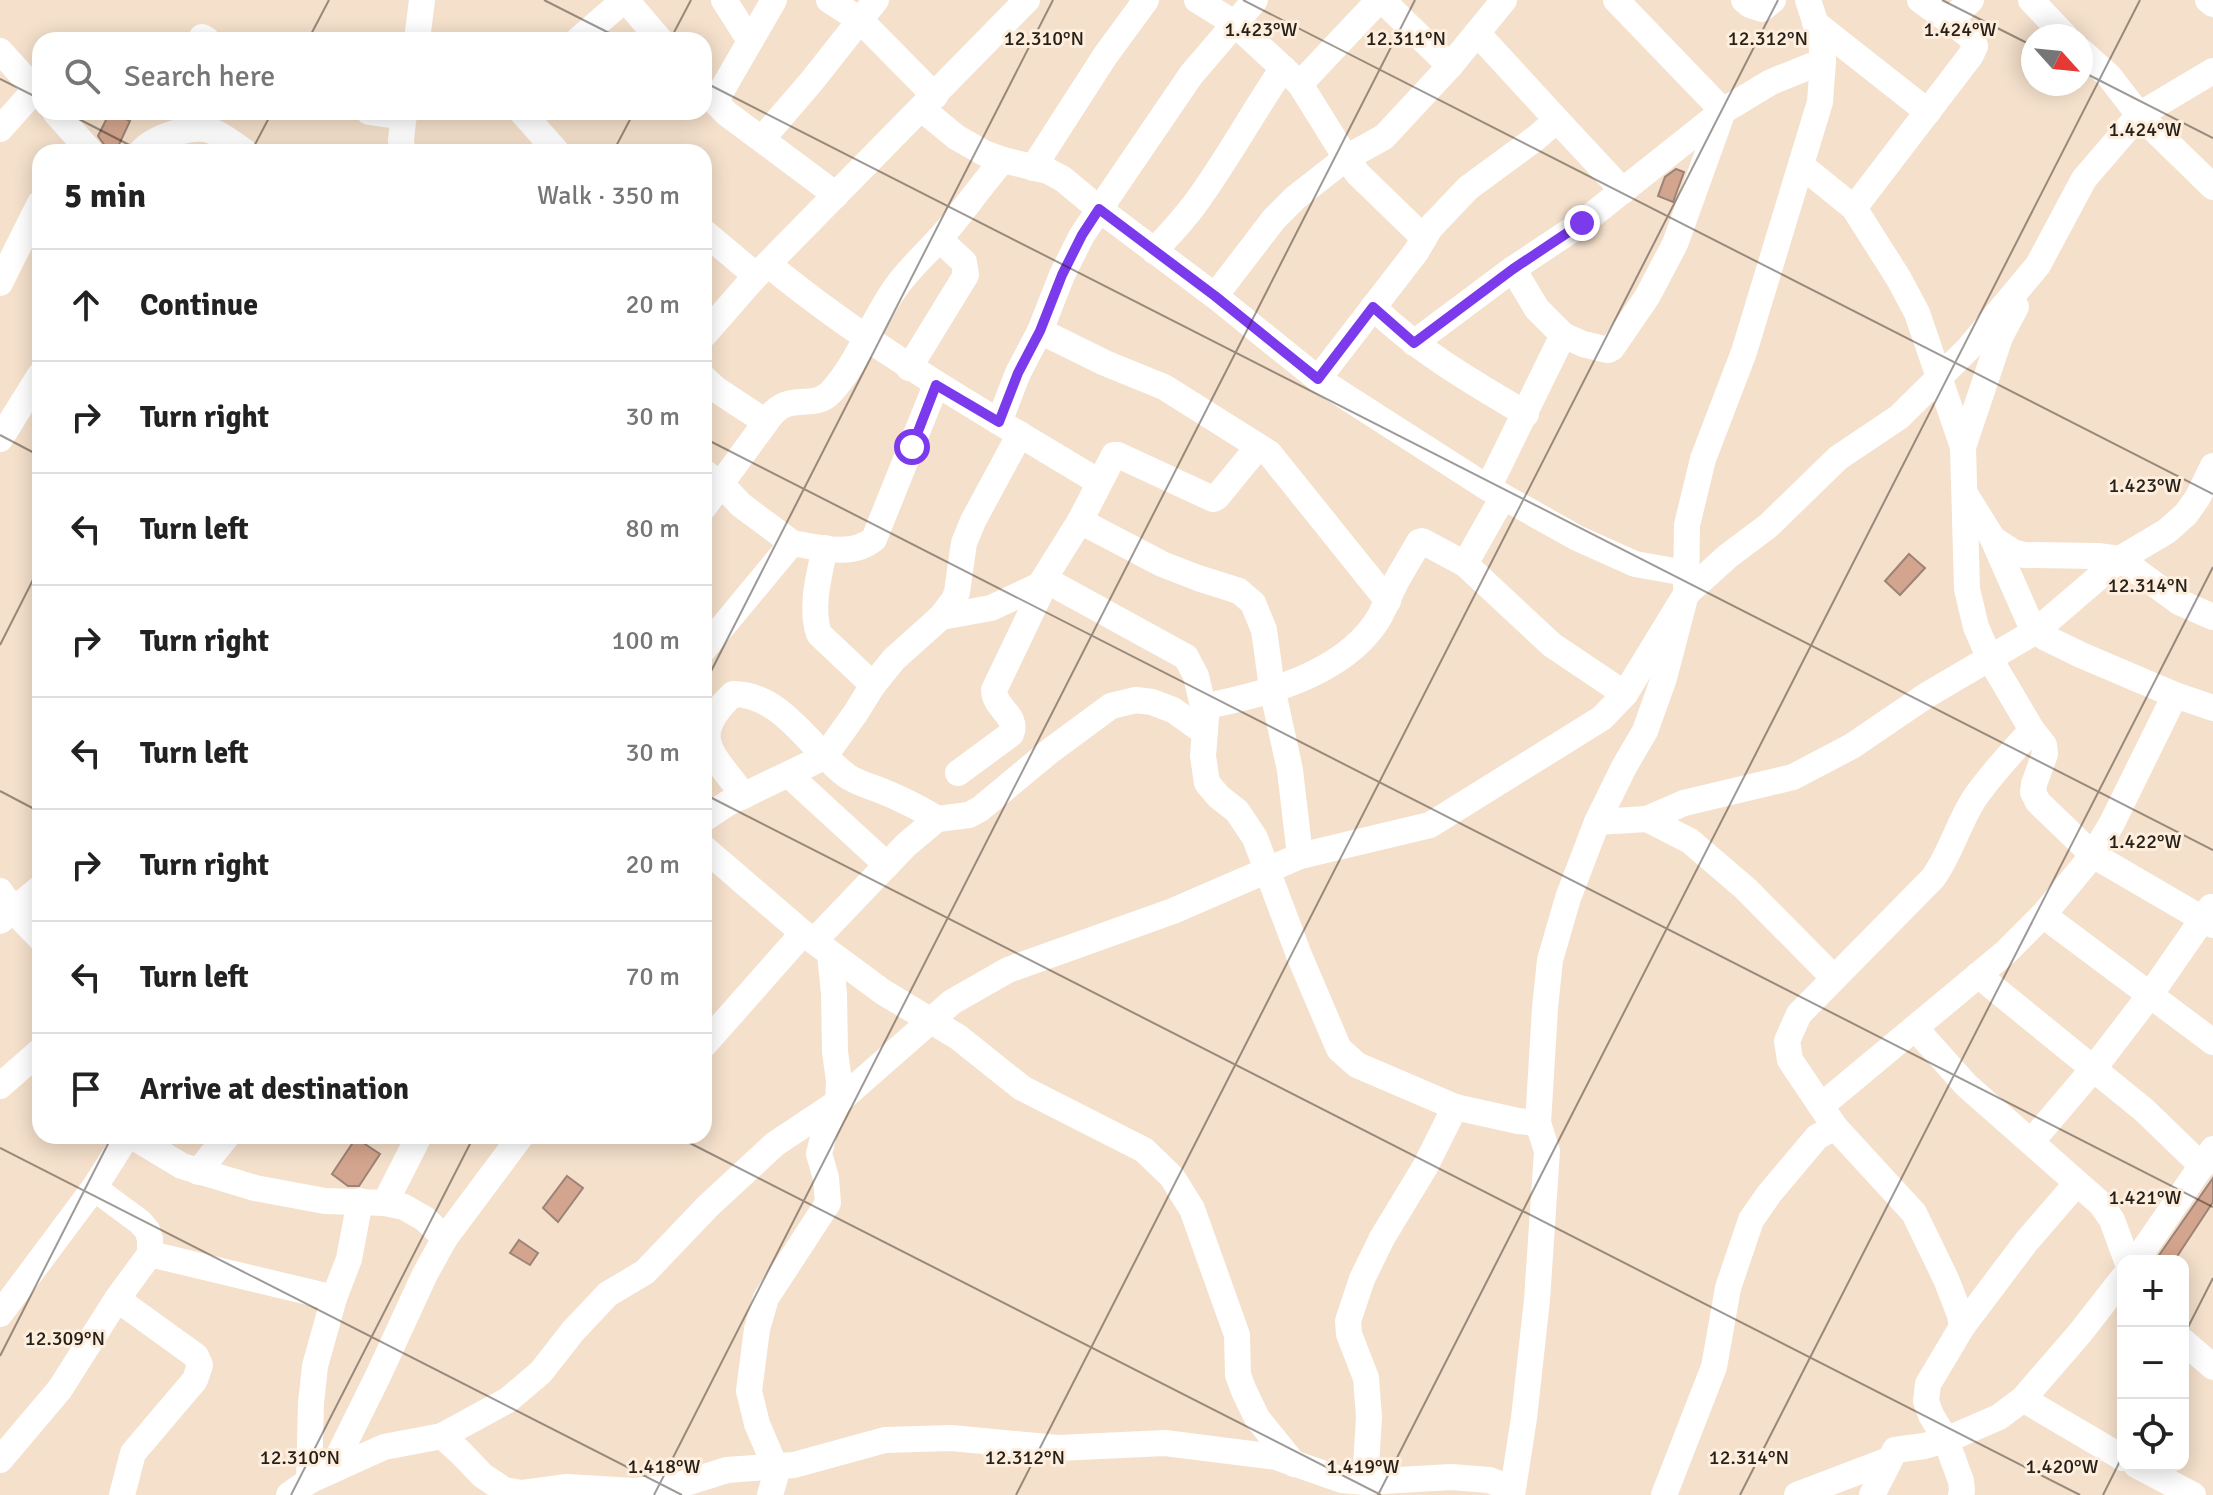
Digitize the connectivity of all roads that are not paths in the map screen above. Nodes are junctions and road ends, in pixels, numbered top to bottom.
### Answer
1 (422, 0) edge
2 (625, 0) edge
3 (724, 0) edge
4 (774, 0) edge
5 (829, 0) edge
6 (1027, 0) edge
7 (1146, 0) edge
8 (1197, 0) edge
9 (1255, 0) edge
10 (1380, 0) edge
11 (1504, 0) edge
12 (1616, 0) edge
13 (1744, 0) edge
14 (1773, 0) edge
15 (1920, 0) edge
16 (1971, 0) edge
17 (2031, 0) edge
18 (2208, 0) edge
19 (2213, 4) edge
20 (868, 10) edge
21 (1812, 12) edge
22 (1949, 21) junction
23 (1234, 23) junction
24 (2054, 24) edge
25 (418, 32) edge
26 (587, 32) edge
27 (653, 32) edge
28 (1477, 33) junction
29 (750, 41) junction
30 (0, 51) edge
31 (1823, 61) junction
32 (2093, 62) edge
33 (1450, 66) junction
34 (2213, 71) edge
35 (1291, 76) junction
36 (32, 86) edge
37 (712, 92) edge
38 (32, 97) edge
39 (712, 98) edge
40 (928, 102) junction
41 (1723, 111) junction
42 (1928, 112) junction
43 (2139, 115) junction
44 (62, 120) edge
45 (403, 120) edge
46 (529, 120) edge
47 (1557, 120) junction
48 (0, 129) edge
49 (762, 139) junction
50 (81, 144) edge
51 (150, 144) edge
52 (232, 144) edge
53 (401, 144) edge
54 (550, 144) edge
55 (1346, 158) junction
56 (1003, 160) junction
57 (1802, 166) junction
58 (1033, 168) junction
59 (2213, 187) edge
60 (1623, 191) junction
61 (836, 195) junction
62 (1854, 208) junction
63 (1099, 209) junction
64 (32, 219) edge
65 (1424, 238) junction
66 (712, 239) edge
67 (939, 239) junction
68 (1154, 251) junction
69 (2038, 265) junction
70 (1513, 269) junction
71 (761, 271) junction
72 (0, 283) edge
73 (1215, 296) junction
74 (1373, 307) junction
75 (712, 326) edge
76 (1040, 331) junction
77 (1563, 335) junction
78 (865, 338) junction
79 (1414, 343) junction
80 (909, 368) junction
81 (1939, 378) junction
82 (1318, 379) junction
83 (712, 385) edge
84 (936, 385) junction
85 (32, 388) edge
86 (1526, 414) junction
87 (766, 422) junction
88 (1010, 428) junction
89 (0, 439) edge
90 (1258, 447) junction
91 (1963, 447) junction
92 (2213, 466) edge
93 (713, 479) edge
94 (1099, 482) junction
95 (1496, 492) junction
96 (1966, 494) junction
97 (1080, 521) junction
98 (1993, 539) junction
99 (792, 543) junction
100 (825, 548) junction
101 (2120, 559) junction
102 (1465, 564) junction
103 (1042, 582) junction
104 (1686, 584) junction
105 (1388, 601) junction
106 (941, 617) junction
107 (2213, 617) edge
108 (2036, 631) junction
109 (712, 639) edge
110 (1990, 659) junction
111 (873, 685) junction
112 (1272, 688) junction
113 (1625, 694) junction
114 (2175, 695) junction
115 (1207, 705) junction
116 (2213, 708) edge
117 (712, 718) edge
118 (2032, 730) junction
119 (1204, 732) junction
120 (712, 749) edge
121 (824, 757) junction
122 (958, 773) dead end
123 (789, 775) junction
124 (744, 796) junction
125 (712, 814) edge
126 (937, 819) junction
127 (1647, 819) junction
128 (1597, 822) junction
129 (712, 855) edge
130 (2093, 855) junction
131 (1300, 856) junction
132 (887, 865) junction
133 (1267, 870) junction
134 (32, 892) edge
135 (4, 907) edge
136 (2043, 915) junction
137 (2210, 916) edge
138 (32, 931) edge
139 (816, 943) junction
140 (1978, 975) junction
141 (1834, 978) junction
142 (2150, 995) junction
143 (931, 1020) junction
144 (1915, 1028) junction
145 (712, 1038) edge
146 (2213, 1042) edge
147 (32, 1058) edge
148 (2094, 1068) junction
149 (0, 1086) edge
150 (838, 1102) junction
151 (1455, 1107) junction
152 (1828, 1116) junction
153 (1538, 1123) junction
154 (2031, 1142) junction
155 (124, 1144) edge
156 (144, 1144) edge
157 (221, 1144) edge
158 (410, 1144) edge
159 (515, 1144) edge
160 (2207, 1158) edge
161 (198, 1172) junction
162 (2077, 1183) junction
163 (94, 1188) junction
164 (373, 1202) junction
165 (445, 1238) junction
166 (150, 1254) junction
167 (2121, 1255) edge
168 (2139, 1255) edge
169 (2117, 1285) edge
170 (9, 1286) edge
171 (334, 1298) junction
172 (117, 1299) junction
173 (0, 1314) edge
174 (1962, 1327) junction
175 (2189, 1346) edge
176 (2213, 1367) edge
177 (2023, 1399) junction
178 (442, 1436) junction
179 (1946, 1440) junction
180 (2117, 1454) edge
181 (0, 1460) edge
182 (1889, 1460) junction
183 (1292, 1462) junction
184 (775, 1466) junction
185 (2147, 1471) edge
186 (310, 1482) edge
187 (1365, 1482) junction
188 (485, 1485) edge
189 (122, 1495) edge
190 (770, 1495) edge
191 (1331, 1495) edge
192 (1511, 1495) edge
193 (1664, 1495) edge
194 (1797, 1495) edge
195 (1872, 1495) edge
196 (1961, 1495) edge
197 (2193, 1495) edge

1 - 25 street
2 - 26 street
2 - 27 street
3 - 29 street
4 - 29 street
5 - 20 street
6 - 40 street
7 - 58 street
8 - 23 street
9 - 23 street
10 - 33 street
10 - 35 street
11 - 28 street
12 - 41 street
13 - 14 street
15 - 22 street
16 - 22 street
17 - 24 street
18 - 19 street
20 - 40 street
20 - 49 street
21 - 31 street
21 - 42 street
22 - 42 street
23 - 35 street
23 - 63 street
28 - 33 street
28 - 47 street
29 - 37 street
30 - 36 street
31 - 41 street
31 - 57 street
32 - 43 street
33 - 55 street
34 - 43 street
35 - 55 street
35 - 68 street
38 - 48 street
39 - 49 street
40 - 56 street
40 - 61 street
41 - 60 street
41 - 77 street
42 - 62 street
43 - 59 street
43 - 69 street
44 - 50 street
45 - 53 street
46 - 54 street
47 - 60 street
47 - 65 street
49 - 61 street
51 - 52 street
55 - 65 street
55 - 73 street
56 - 58 street
56 - 67 street
57 - 62 street
57 - 104 street
58 - 63 street
60 - 70 street
61 - 71 street
62 - 81 street
63 - 68 street
63 - 76 street
64 - 72 street
65 - 74 street
66 - 71 street
67 - 78 street
67 - 80 street
68 - 73 street
69 - 81 street
69 - 91 street
70 - 77 street
70 - 79 street
71 - 75 street
71 - 78 street
73 - 82 street
74 - 79 street
74 - 82 street
76 - 88 street
76 - 90 street
77 - 86 street
78 - 80 street
78 - 87 street
79 - 86 street
80 - 84 street
81 - 91 street
81 - 104 street
82 - 95 street
83 - 87 street
84 - 88 street
84 - 100 street
85 - 89 street
86 - 95 street
87 - 93 street
88 - 94 street
88 - 106 street
90 - 94 street
90 - 105 street
91 - 96 street
92 - 101 street
93 - 99 street
94 - 97 street
95 - 102 street
95 - 104 street
96 - 98 street
96 - 110 street
97 - 103 street
97 - 112 street
98 - 101 street
98 - 108 street
99 - 100 street
99 - 109 street
100 - 111 street
101 - 107 street
101 - 108 street
102 - 105 street
102 - 113 street
103 - 106 street
103 - 115 street
103 - 122 street
104 - 113 street
104 - 128 street
105 - 112 street
106 - 111 street
108 - 110 street
108 - 114 street
110 - 118 street
110 - 127 street
111 - 121 street
112 - 115 street
112 - 131 street
113 - 131 street
114 - 116 street
114 - 130 street
115 - 119 street
117 - 121 street
118 - 130 street
118 - 141 street
119 - 126 street
119 - 133 street
120 - 124 street
121 - 123 street
121 - 126 street
123 - 124 street
123 - 132 street
124 - 125 street
126 - 132 street
127 - 128 street
127 - 141 street
128 - 153 street
129 - 139 street
130 - 136 street
130 - 137 street
131 - 133 street
132 - 139 street
133 - 143 street
133 - 151 street
134 - 135 street
135 - 138 street
136 - 140 street
136 - 142 street
137 - 142 street
139 - 143 street
139 - 145 street
139 - 150 street
140 - 144 street
140 - 148 street
141 - 152 street
142 - 146 street
142 - 148 street
143 - 150 street
143 - 183 street
144 - 152 street
144 - 154 street
147 - 149 street
148 - 154 street
148 - 160 street
150 - 178 street
150 - 184 street
151 - 153 street
151 - 187 street
152 - 174 street
152 - 193 street
153 - 192 street
154 - 162 street
155 - 163 street
156 - 161 street
157 - 161 street
158 - 164 street
159 - 165 street
160 - 168 street
161 - 164 street
162 - 167 street
162 - 174 street
163 - 166 street
163 - 170 street
164 - 165 street
164 - 171 street
165 - 186 street
166 - 171 street
166 - 172 street
169 - 177 street
170 - 173 street
171 - 186 street
172 - 181 street
172 - 189 street
174 - 179 street
175 - 176 street
177 - 179 street
177 - 180 street
178 - 186 street
178 - 188 street
179 - 182 street
179 - 196 street
182 - 194 street
182 - 195 street
183 - 184 street
183 - 187 street
183 - 191 street
184 - 188 street
184 - 190 street
185 - 197 street
187 - 192 street

